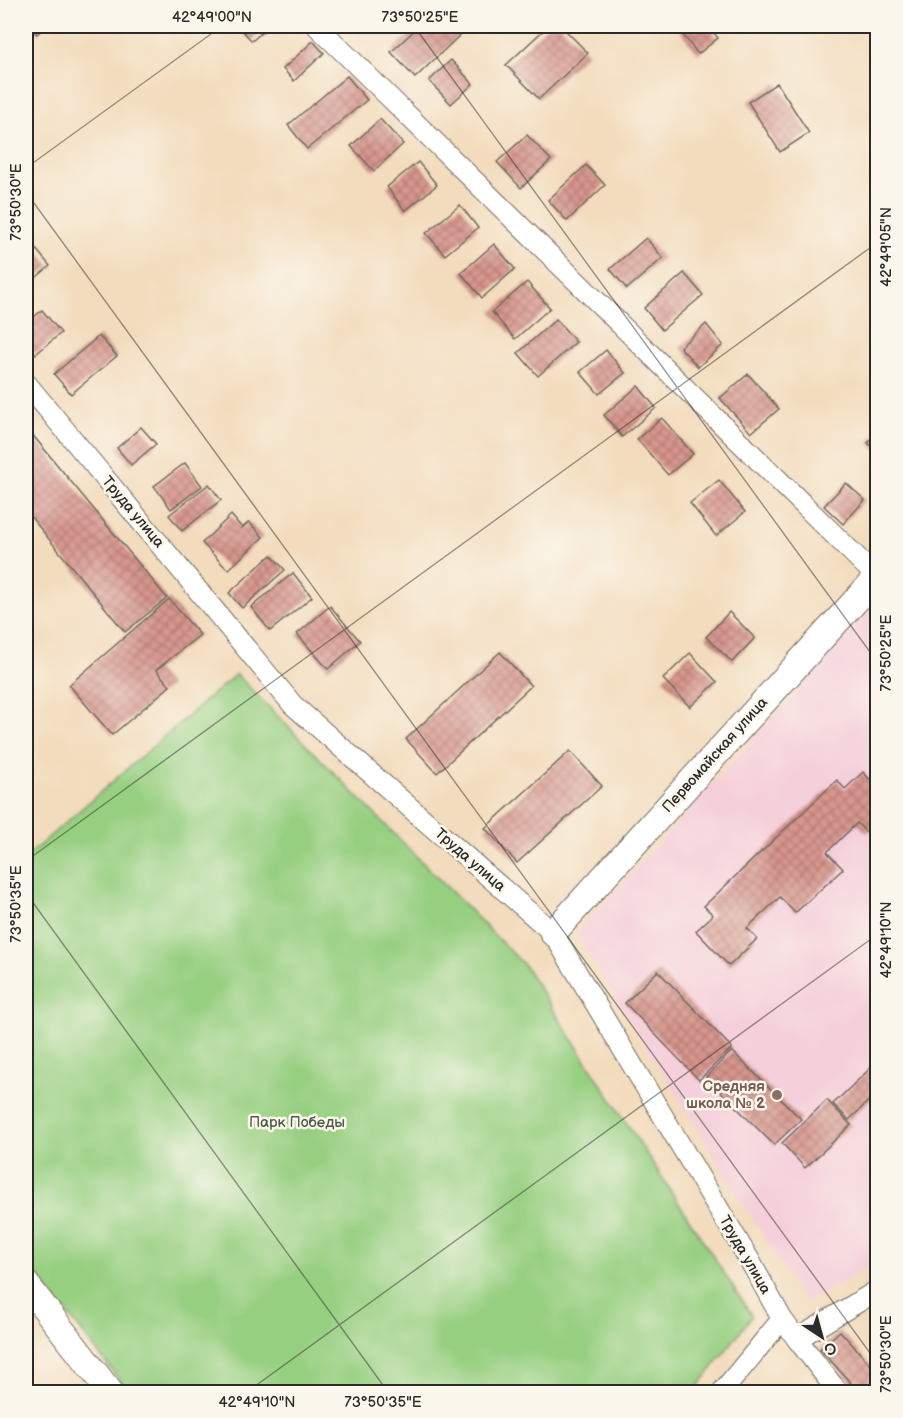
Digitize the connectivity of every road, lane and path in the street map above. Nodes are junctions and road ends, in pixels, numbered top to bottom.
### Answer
1 (317, 26) edge
2 (26, 382) edge
3 (877, 577) edge
4 (553, 933) junction
5 (26, 1284) edge
6 (878, 1290) edge
7 (782, 1320) junction
8 (797, 1339) junction
9 (110, 1392) edge
10 (722, 1392) edge
11 (838, 1392) edge

1 - 3 street
2 - 4 street, Труда улица
3 - 4 street, Первомайская улица
4 - 7 street, Труда улица
5 - 9 street
6 - 8 street
7 - 8 street, Труда улица
7 - 10 street
8 - 11 street, Труда улица

